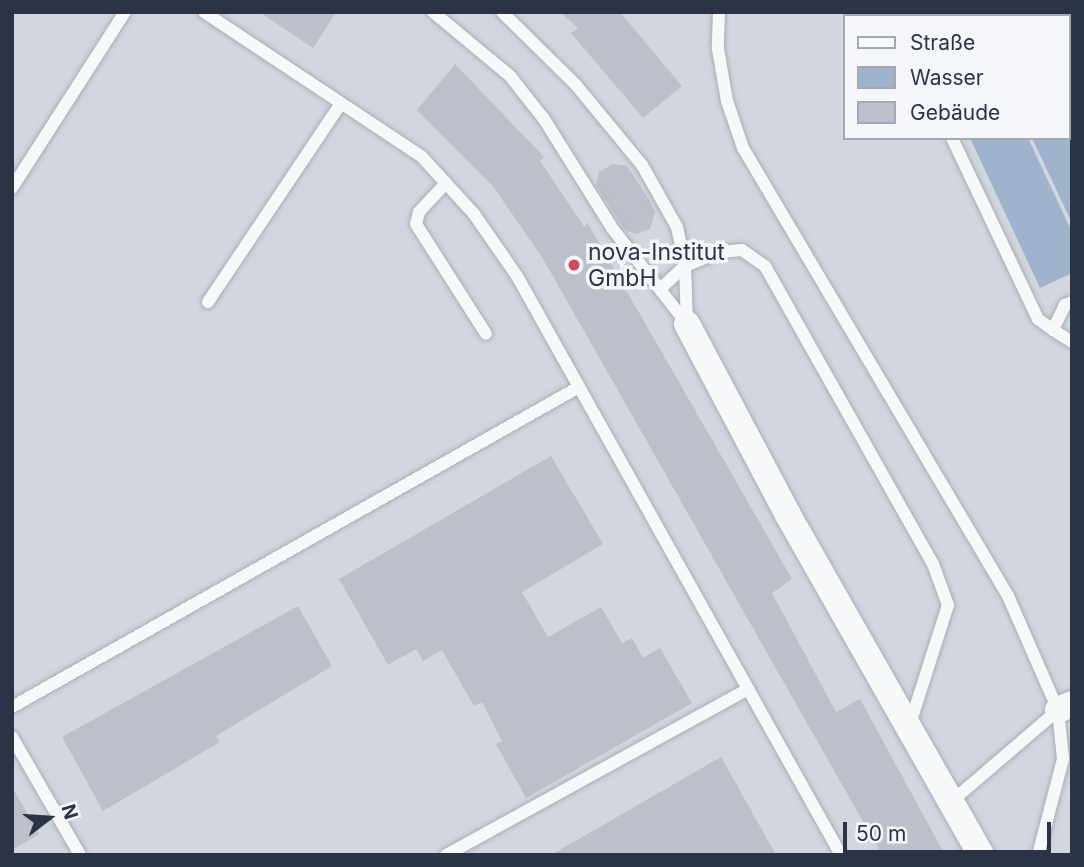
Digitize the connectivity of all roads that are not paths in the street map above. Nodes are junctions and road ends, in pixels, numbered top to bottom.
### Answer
1 (125, 12) edge
2 (204, 12) edge
3 (433, 12) edge
4 (502, 12) edge
5 (719, 12) edge
6 (341, 103) junction
7 (953, 140) edge
8 (446, 183) junction
9 (12, 188) edge
10 (685, 266) junction
11 (660, 289) junction
12 (208, 302) dead end
13 (1072, 302) edge
14 (687, 324) junction
15 (1053, 330) junction
16 (486, 334) dead end
17 (1072, 342) edge
18 (579, 387) junction
19 (748, 689) junction
20 (12, 707) edge
21 (1065, 707) edge
22 (910, 724) junction
23 (12, 737) edge
24 (951, 801) junction
25 (80, 855) edge
26 (446, 855) edge
27 (841, 855) edge
28 (981, 855) edge
29 (1038, 855) edge

1 - 9 lane
2 - 6 lane
3 - 11 lane
4 - 10 lane
5 - 21 lane
6 - 8 lane
6 - 12 lane
7 - 15 lane
8 - 16 lane
8 - 18 lane
10 - 11 lane
10 - 14 lane
10 - 22 lane
11 - 14 lane
13 - 15 lane
14 - 22 street
15 - 17 lane
18 - 19 lane
18 - 20 lane
19 - 26 lane
19 - 27 lane
21 - 24 lane
21 - 29 lane
22 - 24 street
23 - 25 lane
24 - 28 street

